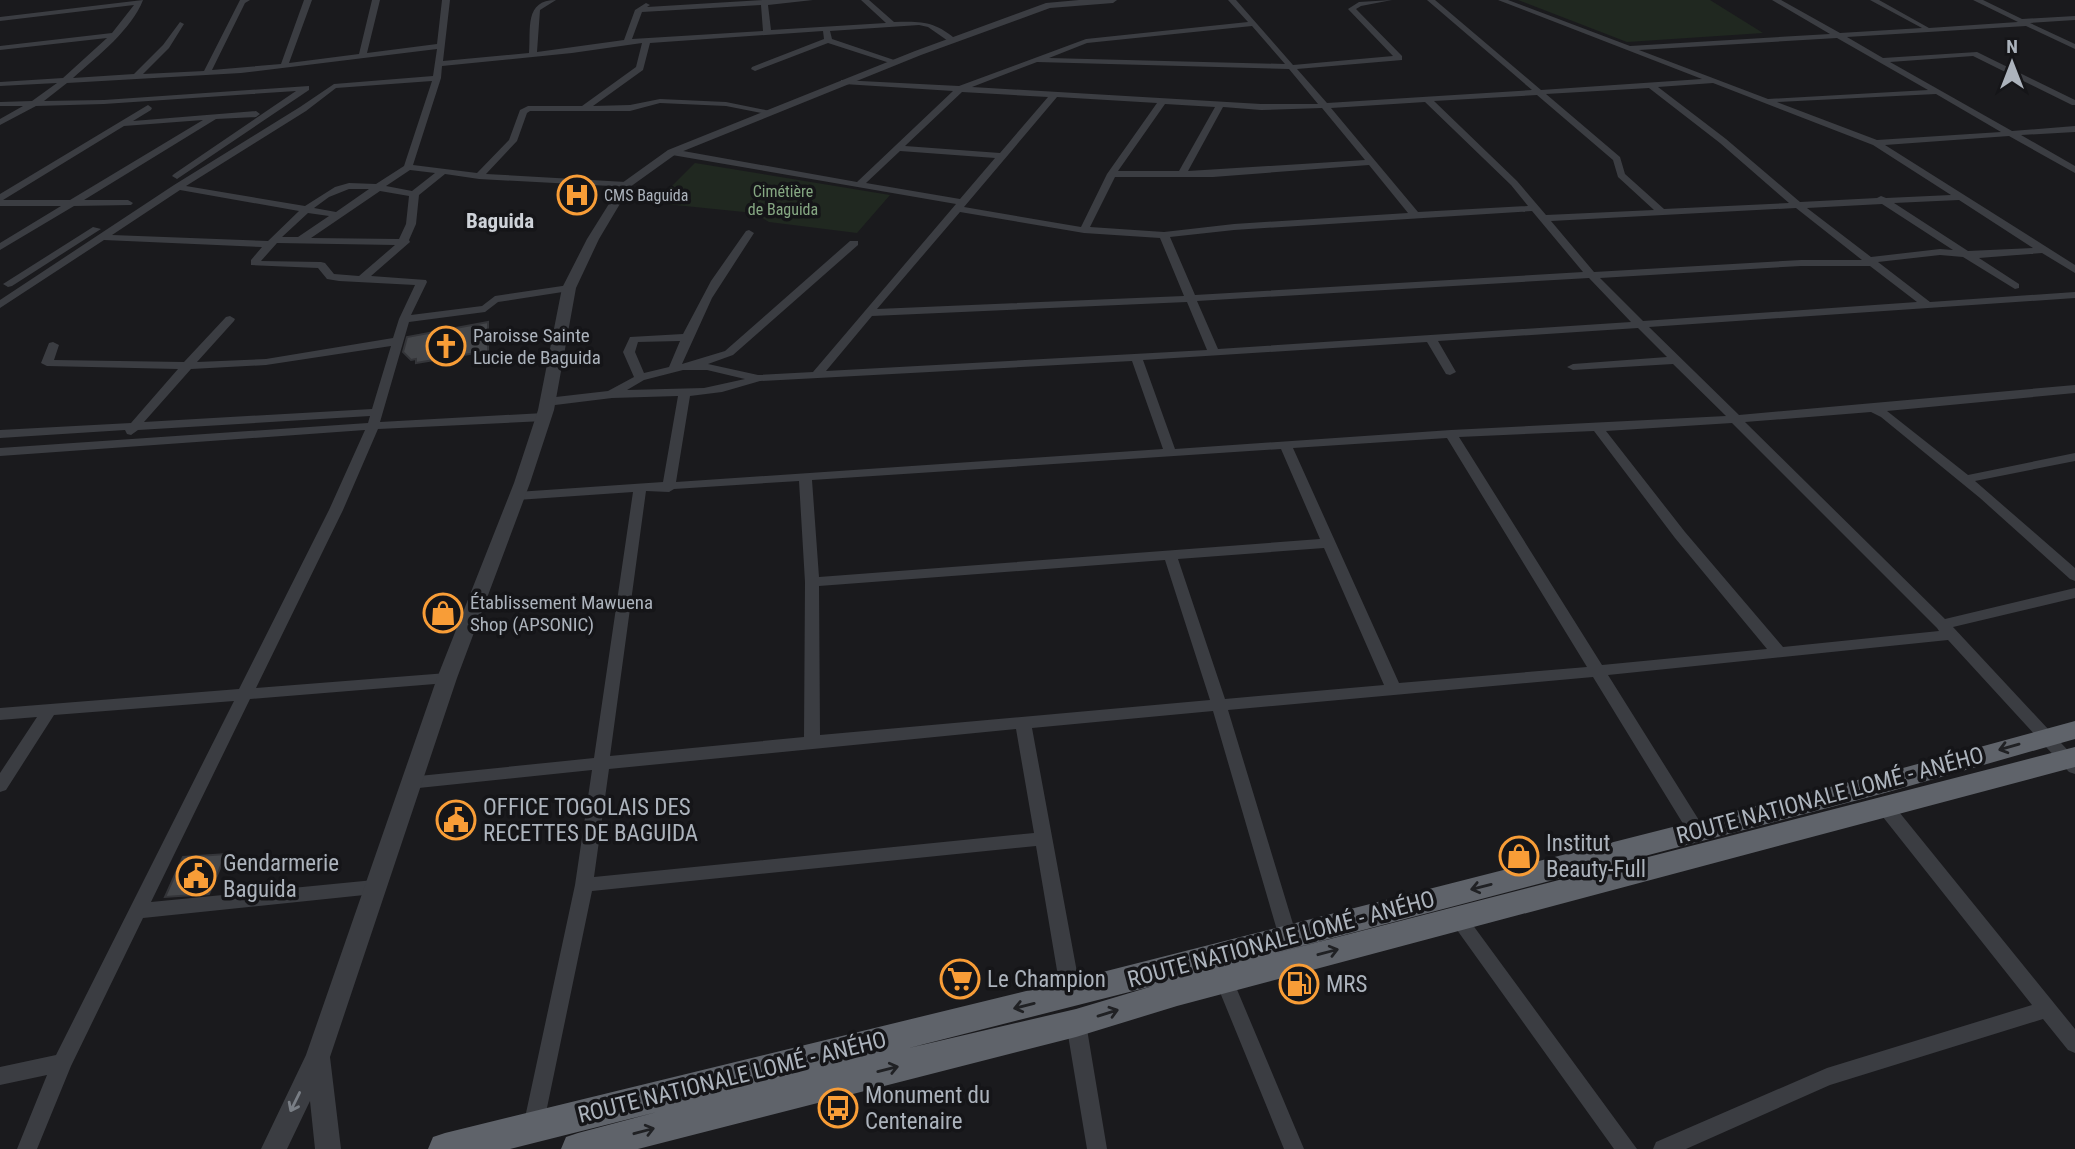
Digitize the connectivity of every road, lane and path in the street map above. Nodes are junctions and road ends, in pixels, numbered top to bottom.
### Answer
1 (246, 0) edge
2 (308, 0) edge
3 (376, 0) edge
4 (446, 0) edge
5 (551, 0) edge
6 (657, 0) edge
7 (809, 0) edge
8 (865, 0) edge
9 (1113, 0) edge
10 (1232, 0) edge
11 (1388, 0) edge
12 (1431, 0) edge
13 (1502, 0) edge
14 (1776, 0) edge
15 (1874, 0) edge
16 (1977, 0) edge
17 (139, 1) edge
18 (765, 1) edge
19 (1056, 3) edge
20 (639, 10) junction
21 (2075, 18) edge
22 (0, 19) edge
23 (2024, 22) junction
24 (180, 24) dead end
25 (1254, 24) junction
26 (892, 25) junction
27 (826, 29) junction
28 (1928, 29) junction
29 (767, 32) junction
30 (115, 34) junction
31 (1837, 34) junction
32 (647, 40) junction
33 (828, 40) junction
34 (954, 41) junction
35 (627, 42) junction
36 (442, 46) junction
37 (2075, 47) edge
38 (0, 48) edge
39 (1627, 48) junction
40 (533, 55) junction
41 (362, 56) junction
42 (1038, 60) junction
43 (1882, 60) junction
44 (895, 62) junction
45 (439, 64) junction
46 (284, 66) junction
47 (1292, 67) junction
48 (755, 69) dead end
49 (206, 74) junction
50 (136, 77) junction
51 (436, 78) junction
52 (62, 81) junction
53 (844, 82) junction
54 (1714, 82) junction
55 (0, 84) edge
56 (334, 86) junction
57 (1652, 86) junction
58 (306, 88) junction
59 (960, 89) junction
60 (1938, 92) junction
61 (1539, 93) junction
62 (1054, 95) junction
63 (1428, 100) junction
64 (1765, 101) junction
65 (36, 102) junction
66 (1162, 102) junction
67 (2075, 103) edge
68 (0, 104) edge
69 (1220, 106) junction
70 (1321, 106) junction
71 (148, 108) dead end
72 (585, 108) junction
73 (771, 112) junction
74 (256, 114) dead end
75 (214, 117) junction
76 (0, 122) edge
77 (121, 125) junction
78 (2075, 129) edge
79 (2011, 134) junction
80 (1876, 143) junction
81 (900, 148) junction
82 (672, 152) junction
83 (1000, 156) junction
84 (1369, 162) junction
85 (408, 167) junction
86 (2075, 170) edge
87 (444, 171) junction
88 (1111, 174) junction
89 (1181, 175) junction
90 (479, 176) junction
91 (860, 184) junction
92 (626, 185) junction
93 (177, 187) junction
94 (377, 189) junction
95 (414, 194) junction
96 (1961, 197) junction
97 (0, 198) edge
98 (1881, 199) junction
99 (0, 203) edge
100 (128, 203) dead end
101 (1795, 203) junction
102 (71, 204) junction
103 (961, 206) junction
104 (1535, 208) junction
105 (306, 209) junction
106 (1661, 211) junction
107 (339, 215) junction
108 (1415, 215) junction
109 (1543, 218) junction
110 (1084, 230) junction
111 (749, 233) dead end
112 (0, 234) edge
113 (20, 234) junction
114 (1164, 235) junction
115 (100, 237) junction
116 (301, 240) junction
117 (271, 242) junction
118 (405, 242) junction
119 (854, 243) dead end
120 (0, 247) edge
121 (2043, 250) junction
122 (1965, 253) junction
123 (1871, 262) junction
124 (2075, 270) edge
125 (1591, 275) junction
126 (363, 278) junction
127 (4, 284) edge
128 (31, 284) junction
129 (2015, 286) dead end
130 (569, 288) junction
131 (2075, 295) edge
132 (1191, 298) junction
133 (1926, 304) junction
134 (0, 305) edge
135 (870, 313) junction
136 (230, 319) dead end
137 (404, 319) junction
138 (1640, 325) junction
139 (686, 337) junction
140 (1430, 338) junction
141 (398, 341) junction
142 (53, 345) dead end
143 (1214, 354) junction
144 (1137, 358) junction
145 (1676, 360) junction
146 (189, 365) junction
147 (1573, 367) dead end
148 (678, 368) junction
149 (1450, 372) dead end
150 (816, 375) junction
151 (640, 378) junction
152 (758, 379) junction
153 (2075, 389) edge
154 (611, 394) junction
155 (684, 394) junction
156 (546, 409) junction
157 (1876, 410) junction
158 (375, 419) junction
159 (1737, 420) junction
160 (134, 428) junction
161 (1598, 429) junction
162 (1451, 433) junction
163 (0, 434) edge
164 (124, 443) junction
165 (1285, 445) junction
166 (0, 452) edge
167 (1170, 453) junction
168 (2075, 457) edge
169 (805, 478) junction
170 (1965, 479) junction
171 (669, 488) junction
172 (640, 489) junction
173 (517, 496) junction
174 (1326, 543) junction
175 (1171, 557) junction
176 (2075, 576) edge
177 (812, 582) junction
178 (2075, 593) edge
179 (1947, 630) junction
180 (1777, 650) junction
181 (1596, 671) junction
182 (447, 678) junction
183 (1393, 688) junction
184 (245, 693) junction
185 (1219, 705) junction
186 (49, 710) junction
187 (0, 714) edge
188 (1023, 723) junction
189 (2075, 730) edge
190 (2045, 737) junction
191 (812, 742) junction
192 (2072, 761) edge
193 (600, 763) junction
194 (409, 783) junction
195 (0, 786) edge
196 (1885, 807) junction
197 (1696, 830) junction
198 (1043, 839) junction
199 (584, 885) junction
200 (374, 887) junction
201 (137, 911) junction
202 (1458, 918) junction
203 (1288, 937) junction
204 (1224, 980) junction
205 (1074, 1009) junction
206 (2046, 1009) junction
207 (2075, 1044) edge
208 (318, 1057) junction
209 (62, 1063) junction
210 (0, 1076) edge
211 (533, 1127) junction
212 (27, 1149) edge
213 (274, 1149) edge
214 (328, 1149) edge
215 (445, 1149) edge
216 (578, 1149) edge
217 (1097, 1149) edge
218 (1294, 1149) edge
219 (1627, 1149) edge
220 (1663, 1149) edge

1 - 49 street
2 - 46 street
3 - 41 street
4 - 36 street
5 - 40 street
6 - 20 street
7 - 18 street
8 - 26 street
9 - 19 street
10 - 25 street
11 - 47 street
12 - 61 street
13 - 39 street
14 - 31 street
15 - 28 street
16 - 23 street
17 - 22 street
17 - 30 street
18 - 20 street
18 - 29 street
19 - 34 street
20 - 35 street
21 - 23 street
23 - 28 street
23 - 37 street
24 - 50 street
25 - 42 street
25 - 47 street
26 - 27 street
26 - 34 street
27 - 29 street
27 - 33 street
28 - 31 street
29 - 32 street
30 - 38 street
30 - 52 street
31 - 39 street
31 - 43 street
32 - 35 street
32 - 72 street
33 - 44 street
33 - 48 street
34 - 44 street
35 - 40 street
36 - 41 street
36 - 45 street
39 - 54 street
40 - 45 street
41 - 46 street
42 - 47 street
42 - 59 street
43 - 60 street
43 - 67 street
44 - 53 street
45 - 51 street
46 - 49 street
47 - 70 street
49 - 50 street
50 - 52 street
51 - 56 street
51 - 85 street
52 - 55 street
52 - 65 street
53 - 59 street
53 - 73 street
54 - 57 street
54 - 64 street
56 - 58 street
56 - 93 street
57 - 61 street
57 - 101 street
58 - 65 street
58 - 127 street
59 - 62 street
59 - 81 street
60 - 64 street
60 - 79 street
61 - 63 street
61 - 106 street
62 - 66 street
62 - 83 street
63 - 70 street
63 - 104 street
64 - 80 street
65 - 68 street
65 - 76 street
66 - 69 street
66 - 88 street
69 - 70 street
69 - 89 street
70 - 84 street
71 - 77 street
72 - 73 street
72 - 90 street
73 - 82 street
74 - 75 street
75 - 77 street
75 - 102 street
77 - 97 street
78 - 79 street
79 - 80 street
79 - 86 street
80 - 96 street
81 - 83 street
81 - 91 street
82 - 91 street
82 - 92 street
83 - 103 street
84 - 89 street
84 - 108 street
85 - 87 street
85 - 94 street
87 - 90 street
87 - 95 street
88 - 89 street
88 - 110 street
90 - 92 street
91 - 103 street
92 - 130 street
93 - 105 street
93 - 115 street
94 - 95 street
94 - 105 street
94 - 107 street
95 - 118 street
96 - 98 street
96 - 121 street
98 - 101 street
98 - 122 street
99 - 102 street
100 - 102 street
101 - 106 street
101 - 123 street
102 - 113 street
103 - 110 street
103 - 135 street
104 - 108 street
104 - 109 street
105 - 107 street
105 - 117 street
106 - 109 street
107 - 116 street
108 - 114 street
109 - 125 street
110 - 114 street
111 - 139 street
112 - 113 street
113 - 120 street
114 - 132 street
115 - 117 street
115 - 128 street
116 - 117 street
116 - 118 street
117 - 126 street
118 - 126 street
119 - 148 street
121 - 122 street
121 - 124 street
122 - 123 street
122 - 129 street
123 - 125 street
123 - 133 street
125 - 132 street
125 - 138 street
126 - 137 street
127 - 128 street
128 - 134 street
130 - 137 street
130 - 156 street
131 - 133 street
132 - 135 street
132 - 143 street
133 - 138 street
135 - 150 street
136 - 146 street
137 - 141 street
138 - 140 street
138 - 145 street
139 - 148 street
139 - 151 street
140 - 143 street
140 - 149 street
141 - 146 street
141 - 158 street
142 - 146 street
143 - 144 street
144 - 150 street
144 - 167 street
145 - 147 street
145 - 159 street
146 - 160 street
148 - 151 street
148 - 152 street
150 - 152 street
151 - 154 street
152 - 155 street
153 - 157 street
154 - 155 street
154 - 156 street
155 - 171 street
156 - 158 street
156 - 173 street
157 - 159 street
157 - 170 street
158 - 160 street
158 - 164 street
158 - 184 street
159 - 161 street
159 - 179 street
160 - 163 street
160 - 164 street
161 - 162 street
161 - 180 street
162 - 165 street
162 - 181 street
164 - 166 street
165 - 167 street
165 - 174 street
167 - 169 street
168 - 170 street
169 - 171 street
169 - 177 street
170 - 176 street
171 - 172 street
172 - 173 street
172 - 193 street
173 - 182 street
174 - 175 street
174 - 183 street
175 - 177 street
175 - 185 street
177 - 191 street
178 - 179 street
179 - 180 street
179 - 190 street
180 - 181 street
181 - 183 street
181 - 197 street
182 - 184 street
182 - 194 street
183 - 185 street
184 - 186 street
184 - 201 street
185 - 188 street
185 - 203 street
186 - 187 street
186 - 195 street
188 - 191 street
188 - 198 street
189 - 190 highway, ROUTE NATIONALE LOMÉ - ANÉHO
190 - 192 street
190 -> 197 highway, ROUTE NATIONALE LOMÉ - ANÉHO
191 - 193 street
192 - 196 highway, ROUTE NATIONALE LOMÉ - ANÉHO
193 - 194 street
193 - 199 street
194 - 200 street
196 - 202 highway, ROUTE NATIONALE LOMÉ - ANÉHO
196 - 206 street
197 -> 203 highway, ROUTE NATIONALE LOMÉ - ANÉHO
198 - 199 street
198 - 205 street
199 - 211 street
200 - 201 street
200 - 208 street
201 - 209 street
204 -> 202 highway, ROUTE NATIONALE LOMÉ - ANÉHO
202 - 219 street
203 - 205 highway, ROUTE NATIONALE LOMÉ - ANÉHO
205 -> 204 highway, ROUTE NATIONALE LOMÉ - ANÉHO
204 - 218 street
205 -> 211 highway, ROUTE NATIONALE LOMÉ - ANÉHO
216 -> 205 highway, ROUTE NATIONALE LOMÉ - ANÉHO
205 - 217 street
206 - 207 street
206 - 220 street
208 -> 213 street
208 - 214 street
209 - 210 street
209 - 212 street
211 - 215 highway, ROUTE NATIONALE LOMÉ - ANÉHO

